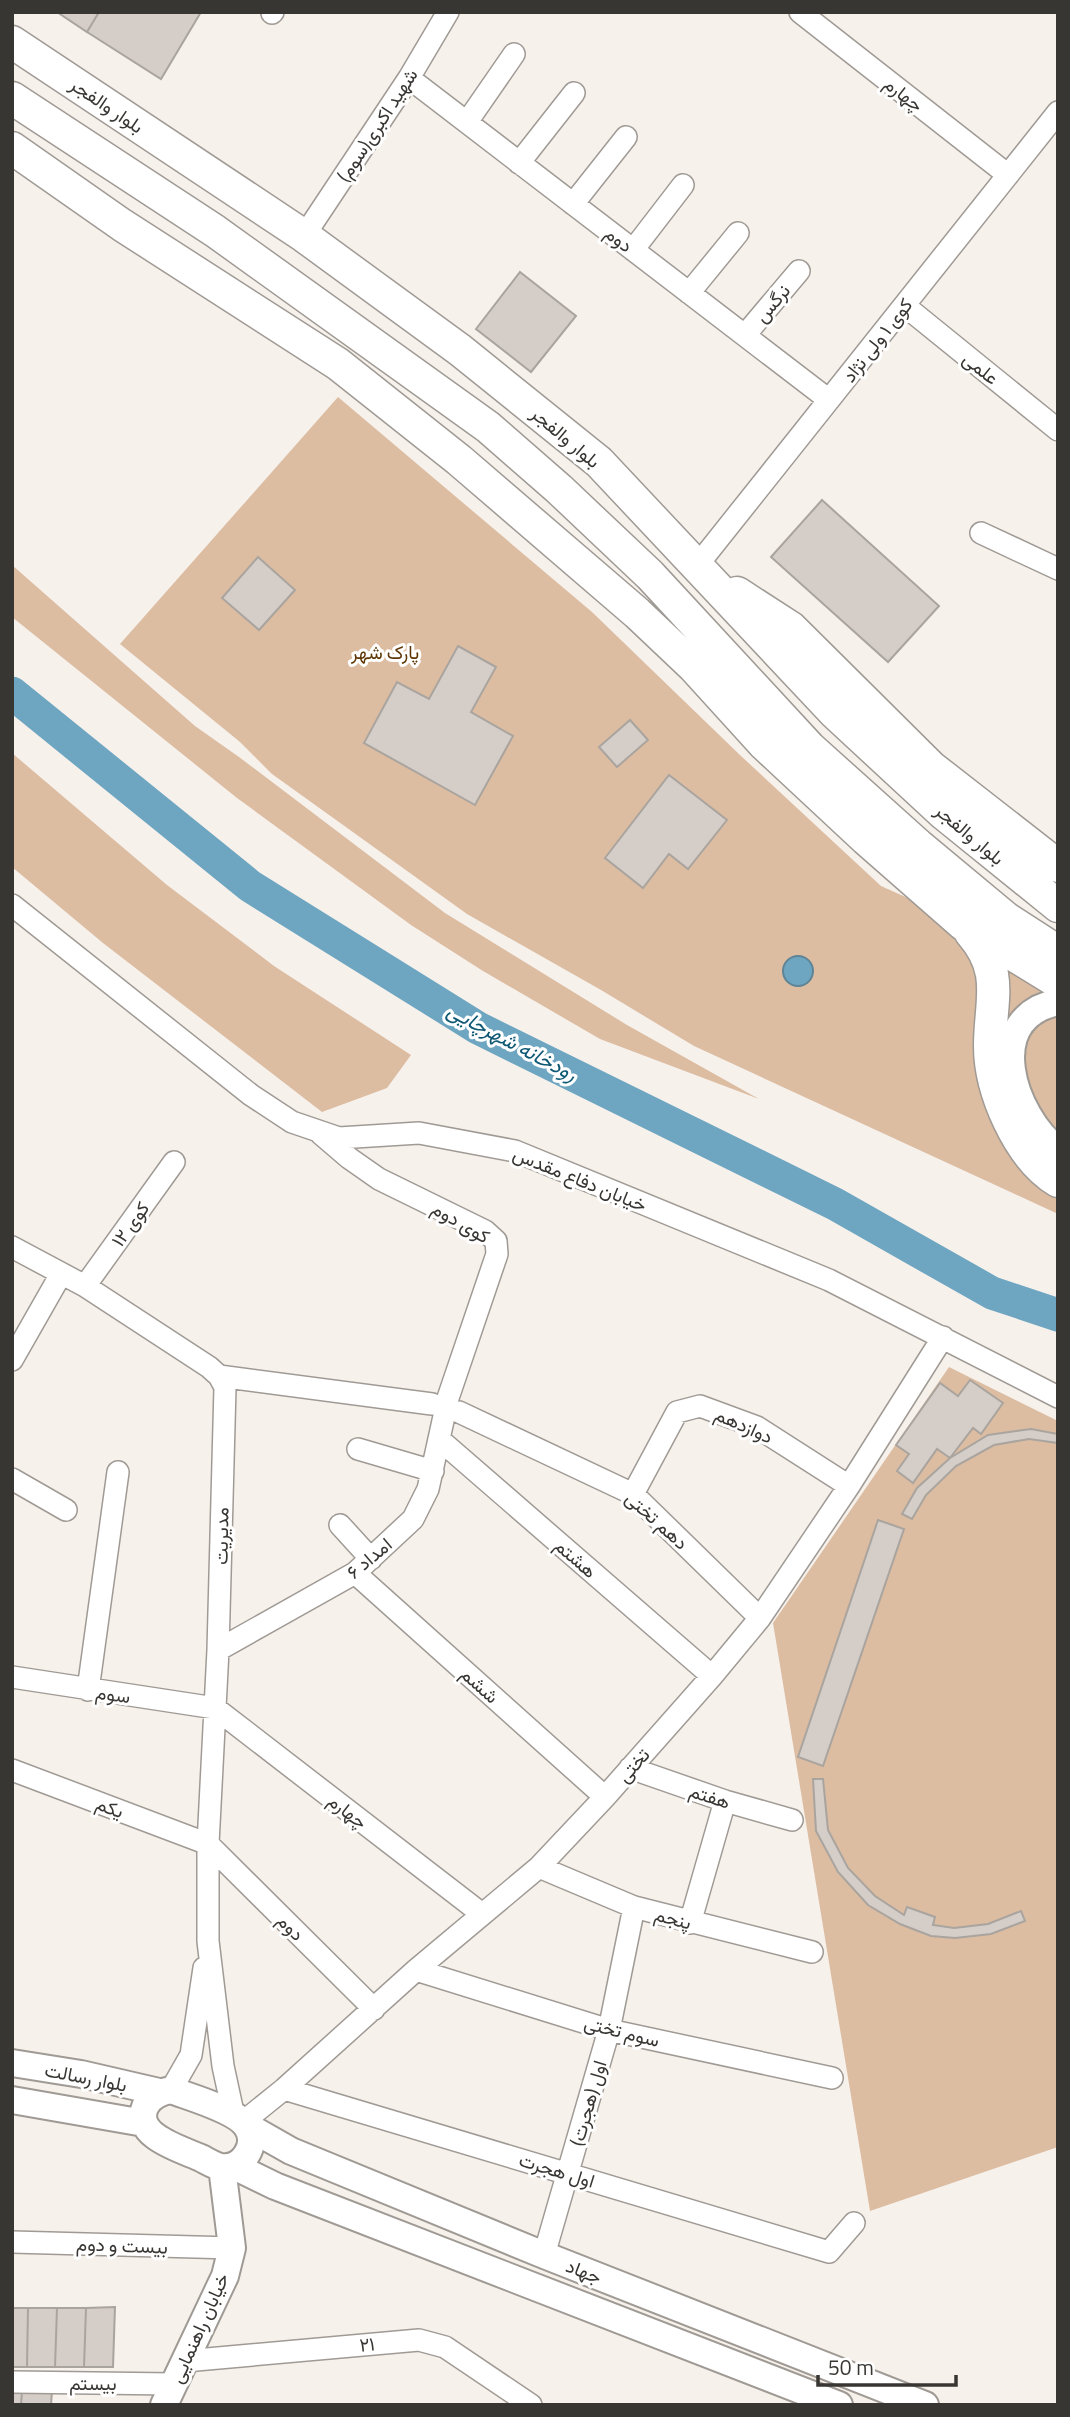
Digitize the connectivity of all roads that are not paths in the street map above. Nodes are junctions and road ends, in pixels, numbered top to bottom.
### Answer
1 (448, 12) edge
2 (800, 12) edge
3 (12, 42) edge
4 (514, 54) dead end
5 (409, 78) junction
6 (574, 93) dead end
7 (12, 98) edge
8 (1058, 112) edge
9 (467, 122) junction
10 (626, 137) dead end
11 (12, 148) edge
12 (519, 163) junction
13 (1008, 175) junction
14 (683, 185) dead end
15 (573, 204) junction
16 (738, 233) dead end
17 (304, 236) junction
18 (633, 250) junction
19 (799, 271) dead end
20 (689, 293) junction
21 (905, 306) junction
22 (745, 335) junction
23 (830, 400) junction
24 (1058, 430) edge
25 (981, 533) dead end
26 (696, 566) junction
27 (1058, 569) edge
28 (1058, 866) edge
29 (12, 905) edge
30 (1058, 906) edge
31 (963, 924) junction
32 (1058, 952) edge
33 (1058, 982) edge
34 (1058, 1002) edge
35 (317, 1131) junction
36 (1058, 1150) edge
37 (174, 1162) dead end
38 (1058, 1181) edge
39 (12, 1247) edge
40 (61, 1274) junction
41 (85, 1286) junction
42 (943, 1337) junction
43 (12, 1360) edge
44 (219, 1376) junction
45 (1058, 1397) edge
46 (446, 1407) junction
47 (440, 1440) junction
48 (358, 1449) dead end
49 (433, 1471) junction
50 (118, 1472) dead end
51 (12, 1479) edge
52 (849, 1486) junction
53 (633, 1494) junction
54 (66, 1510) dead end
55 (340, 1525) dead end
56 (371, 1559) junction
57 (355, 1573) junction
58 (760, 1618) junction
59 (218, 1650) junction
60 (712, 1676) junction
61 (12, 1677) edge
62 (88, 1690) junction
63 (215, 1709) junction
64 (630, 1768) junction
65 (12, 1770) edge
66 (605, 1797) junction
67 (725, 1801) junction
68 (792, 1820) dead end
69 (208, 1844) junction
70 (539, 1867) junction
71 (634, 1907) junction
72 (481, 1914) junction
73 (690, 1923) junction
74 (208, 1941) junction
75 (812, 1952) dead end
76 (416, 1970) junction
77 (374, 2010) junction
78 (609, 2030) junction
79 (12, 2049) edge
80 (12, 2063) edge
81 (80, 2074) junction
82 (832, 2078) dead end
83 (284, 2089) junction
84 (165, 2091) junction
85 (12, 2100) edge
86 (241, 2122) junction
87 (144, 2123) junction
88 (291, 2151) junction
89 (228, 2166) junction
90 (567, 2174) junction
91 (275, 2186) junction
92 (854, 2223) dead end
93 (12, 2242) edge
94 (232, 2248) junction
95 (544, 2255) junction
96 (12, 2382) edge
97 (174, 2383) edge
98 (531, 2405) edge
99 (839, 2405) edge
100 (925, 2405) edge

1 - 5 street, شهید اکبری(سوم)
2 - 13 street, چهارم
3 - 17 highway, بلوار والفجر
4 - 9 street
5 - 9 street, دوم
5 - 17 street, شهید اکبری(سوم)
6 - 12 street
7 - 32 highway
8 - 13 street, کوی ۱ ولی نژاد
9 - 12 street, دوم
10 - 15 street
11 - 31 highway
12 - 15 street, دوم
13 - 21 street, کوی ۱ ولی نژاد
14 - 18 street
15 - 18 street, دوم
16 - 20 street
17 - 26 highway, بلوار والفجر
18 - 20 street, دوم
19 - 22 street, نرگس
20 - 22 street, دوم
21 - 23 street, کوی ۱ ولی نژاد
21 - 24 street, علمی
22 - 23 street, دوم
23 - 26 street, کوی ۱ ولی نژاد
25 - 27 street
26 - 28 highway
26 - 30 highway, بلوار والفجر
29 - 35 street, خیابان دفاع مقدس
31 - 33 highway
31 - 38 highway
34 - 36 main road
35 - 42 street, خیابان دفاع مقدس
35 - 46 street, کوی دوم
37 - 41 street, کوی ۱۲
39 - 40 street
40 - 41 street
40 - 43 street
41 - 44 street
42 - 45 street, خیابان دفاع مقدس
42 - 52 street, تختی
44 - 46 street, دهم تختی
44 - 59 street, مدیریت
46 - 47 street, امداد ۶
46 - 53 street, دهم تختی
47 - 49 street, امداد ۶
47 - 60 street, هشتم
48 - 49 street
49 - 56 street, امداد ۶
50 - 62 street
51 - 54 street
52 - 53 street, دوازدهم
52 - 58 street, تختی
53 - 58 street, دهم تختی
55 - 56 street
56 - 57 street, امداد ۶
57 - 59 street, امداد ۶
57 - 66 street, ششم
58 - 60 street, تختی
59 - 63 street, مدیریت
60 - 64 street, تختی
61 - 62 street, سوم
62 - 63 street, سوم
63 - 69 street, مدیریت
63 - 72 street, چهارم
64 - 66 street, تختی
64 - 67 street, هفتم
65 - 69 street, یکم
66 - 70 street, تختی
67 - 68 street, هفتم
67 - 73 street
69 - 74 street, مدیریت
69 - 77 street, دوم
70 - 71 street, پنجم
70 - 72 street, تختی
71 - 73 street, پنجم
71 - 78 street, اول (هجرت)
72 - 76 street, تختی
73 - 75 street, پنجم
74 - 84 street, مدیریت
74 - 86 street, مدیریت
76 - 77 street, تختی
76 - 78 street, سوم تختی
77 - 83 street, تختی
78 - 82 street, سوم تختی
78 - 90 street, اول (هجرت)
79 - 81 street
80 - 81 main road, بلوار رسالت
81 - 84 main road, بلوار رسالت
83 - 86 street, تختی
83 - 90 street, اول هجرت
84 - 86 main road, بلوار رسالت
84 - 87 main road
85 - 87 main road, بلوار رسالت
86 - 88 main road, جهاد
86 - 89 main road
87 - 89 main road, جهاد
88 - 91 main road
88 - 95 main road, جهاد
89 - 91 main road, جهاد
89 - 94 main road, خیابان راهنمایی
90 - 92 street, اول هجرت
90 - 95 street, اول (هجرت)
91 - 99 main road, جهاد
93 - 94 street, بیست و دوم
94 - 97 main road, خیابان راهنمایی
95 - 100 main road, جهاد
96 - 97 street, بیستم
97 - 98 street, ۲۱

